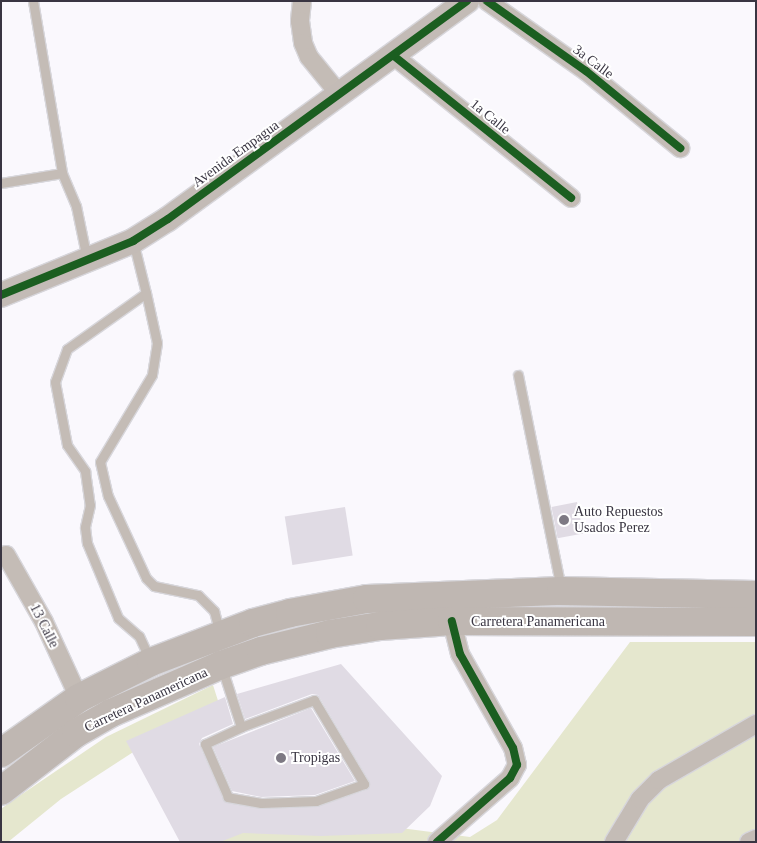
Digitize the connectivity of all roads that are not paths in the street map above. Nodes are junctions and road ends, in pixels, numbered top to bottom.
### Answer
1 (33, 1) edge
2 (302, 1) edge
3 (467, 1) edge
4 (487, 1) edge
5 (394, 56) junction
6 (340, 95) junction
7 (680, 148) dead end
8 (62, 173) junction
9 (1, 183) edge
10 (571, 198) dead end
11 (133, 241) junction
12 (87, 259) junction
13 (146, 293) junction
14 (1, 295) edge
15 (518, 375) dead end
16 (6, 555) dead end
17 (562, 591) junction
18 (756, 594) edge
19 (452, 621) junction
20 (756, 622) edge
21 (220, 635) junction
22 (151, 662) junction
23 (221, 665) junction
24 (79, 698) junction
25 (756, 724) edge
26 (240, 727) junction
27 (1, 753) edge
28 (1, 791) edge
29 (756, 840) edge
30 (437, 842) edge
31 (614, 842) edge
32 (749, 842) edge

1 - 8 lane
2 - 6 street
3 - 5 street, Avenida Empagua
4 - 7 street, 3a Calle
5 - 6 street, Avenida Empagua
5 - 10 street, 1a Calle
6 - 11 street, Avenida Empagua
8 - 9 lane
8 - 12 lane
11 - 12 street, Avenida Empagua
11 - 13 lane
12 - 14 street, Avenida Empagua
13 - 21 lane
13 - 22 lane
15 - 17 lane
16 - 24 street, 13 Calle
17 - 18 highway, Carretera Panamericana
17 - 21 highway, Carretera Panamericana
19 - 20 highway, Carretera Panamericana
19 - 23 highway, Carretera Panamericana
19 - 30 street
21 - 22 highway, Carretera Panamericana
22 - 24 highway, Carretera Panamericana
23 - 26 lane
23 - 28 highway, Carretera Panamericana
24 - 27 highway, Carretera Panamericana
25 - 31 street
26 - 26 lane
29 - 32 street

